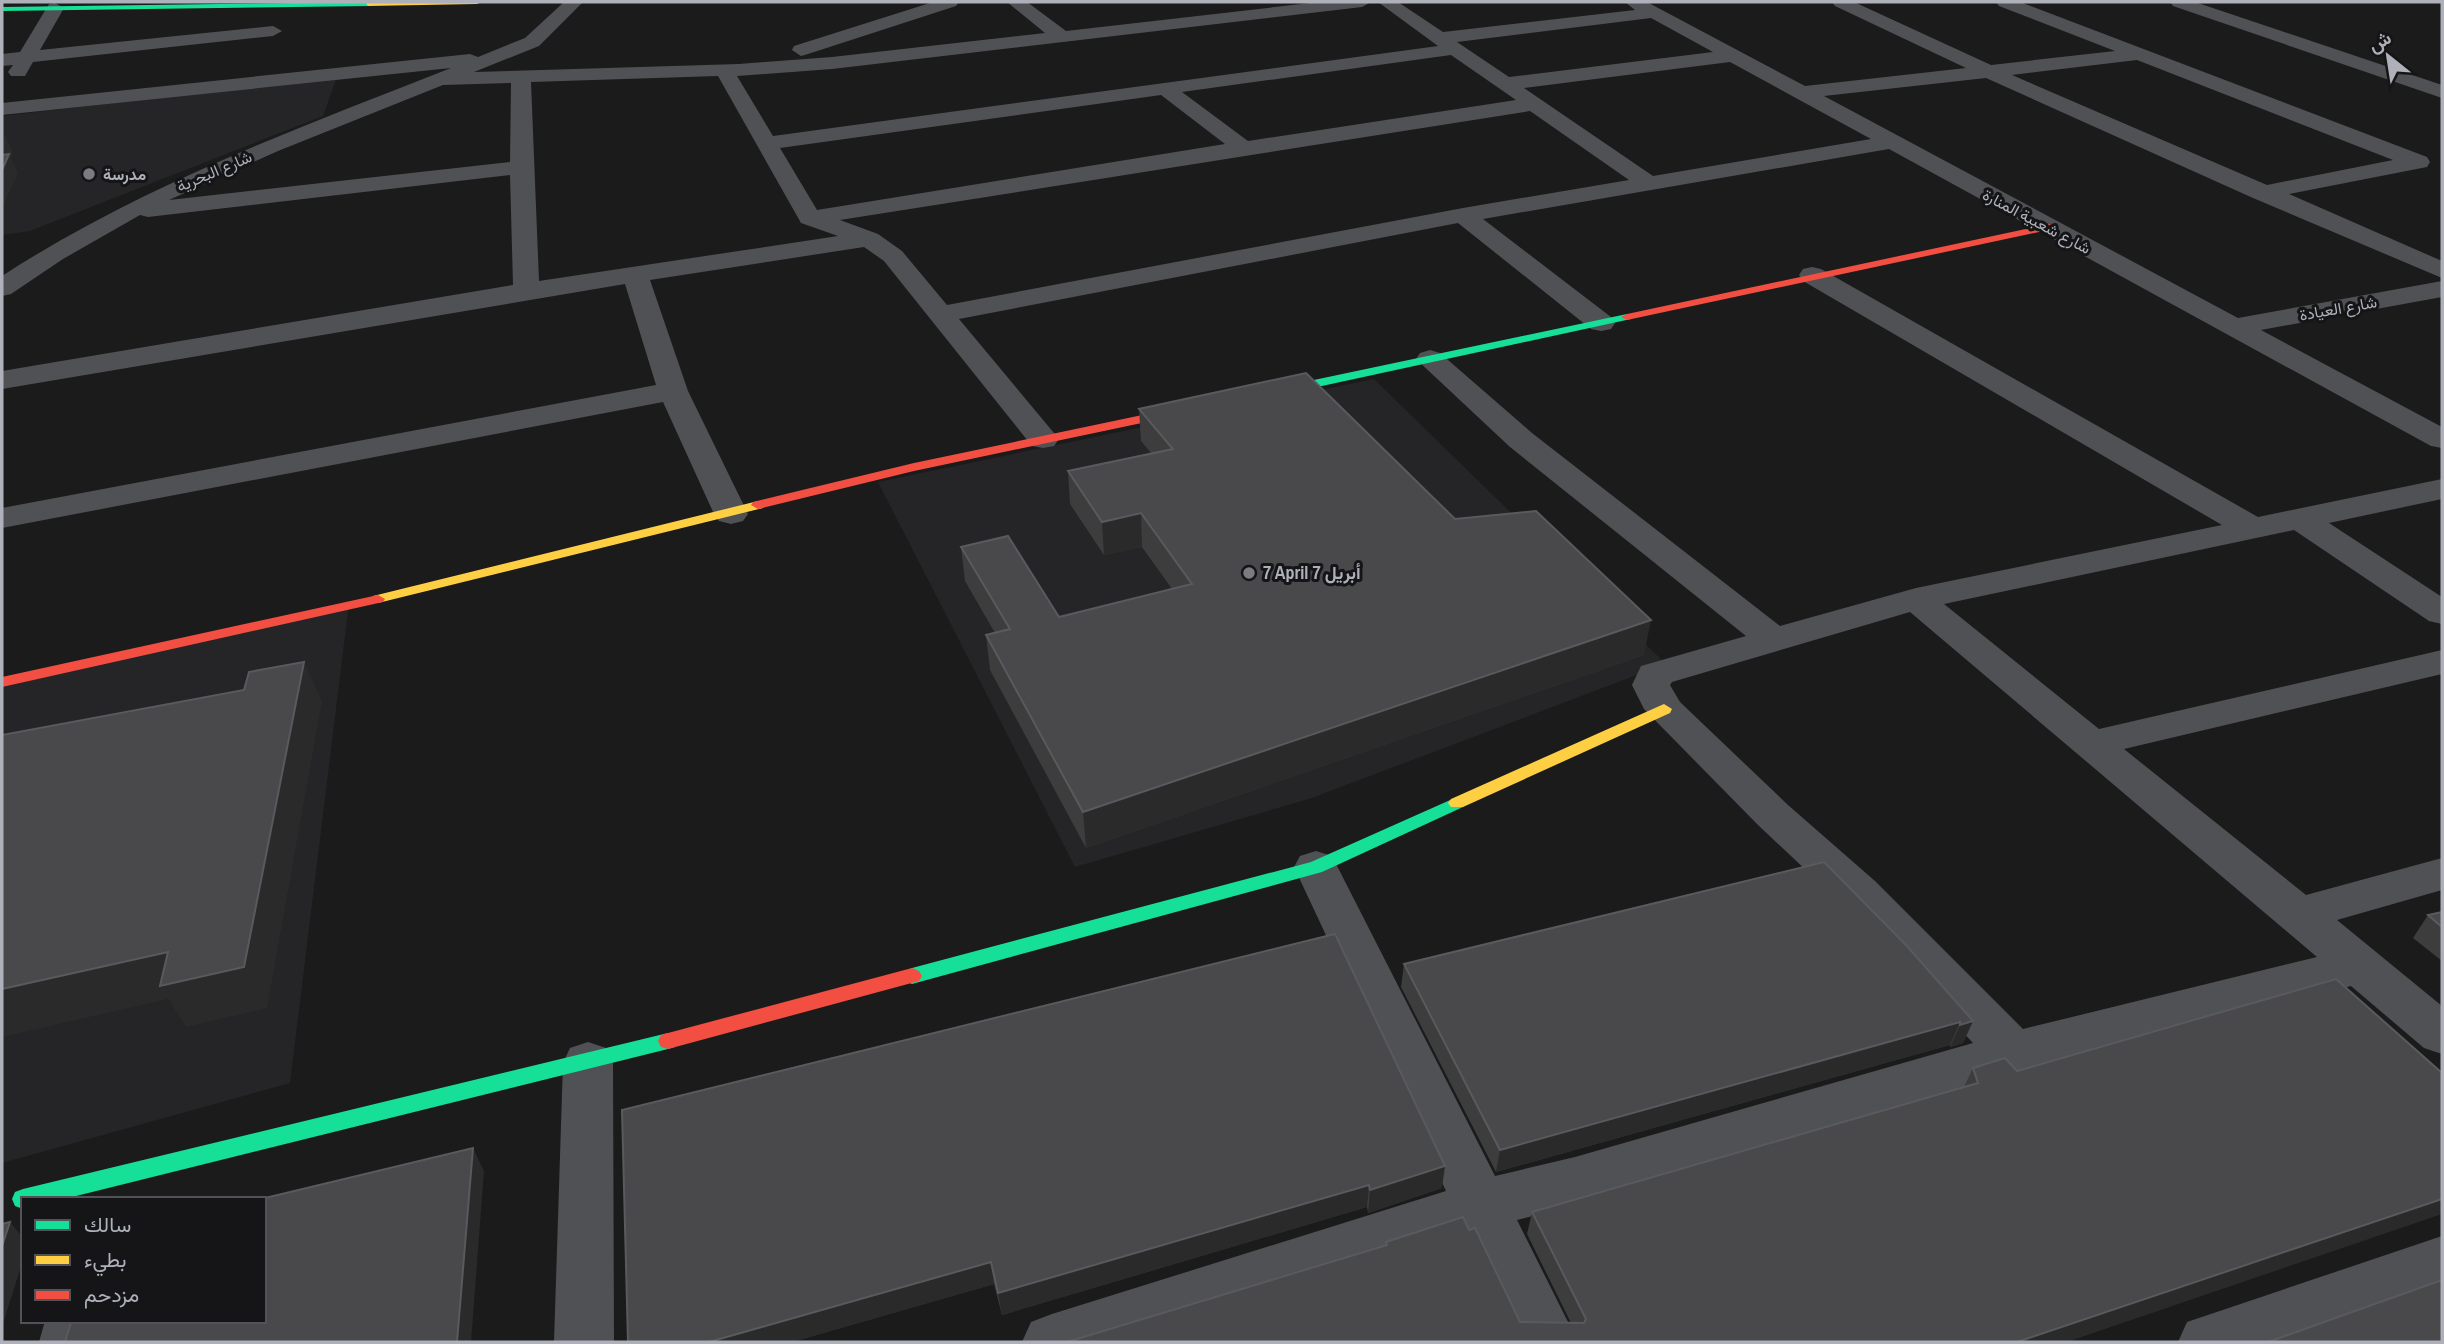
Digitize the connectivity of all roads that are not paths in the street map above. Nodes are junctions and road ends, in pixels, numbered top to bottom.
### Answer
1 (477, 2) edge
2 (574, 2) edge
3 (950, 2) edge
4 (1016, 2) edge
5 (1362, 2) edge
6 (1387, 2) edge
7 (1841, 2) edge
8 (2179, 2) edge
9 (2051, 3) edge
10 (298, 4) junction
11 (2011, 4) edge
12 (1642, 7) edge
13 (55, 8) junction
14 (2, 9) edge
15 (1061, 36) junction
16 (1447, 43) junction
17 (269, 46) junction
18 (2139, 54) junction
19 (27, 57) junction
20 (498, 57) junction
21 (1731, 57) junction
22 (2, 60) edge
23 (2429, 68) dead end
24 (732, 70) junction
25 (1987, 71) junction
26 (2388, 73) junction
27 (521, 77) junction
28 (440, 79) junction
29 (262, 80) junction
30 (1505, 84) junction
31 (1165, 89) junction
32 (2442, 92) edge
33 (1799, 93) junction
34 (2, 97) edge
35 (1533, 104) junction
36 (2, 109) edge
37 (1891, 142) junction
38 (766, 143) junction
39 (1244, 148) junction
40 (2442, 158) edge
41 (2417, 162) junction
42 (521, 167) junction
43 (1648, 183) junction
44 (2260, 193) junction
45 (122, 214) junction
46 (1463, 215) junction
47 (810, 218) junction
48 (2049, 228) junction
49 (870, 239) junction
50 (59, 248) junction
51 (13, 253) dead end
52 (2442, 270) edge
53 (635, 275) junction
54 (1812, 275) junction
55 (2, 288) edge
56 (2442, 289) edge
57 (526, 291) junction
58 (942, 314) junction
59 (1601, 323) junction
60 (2233, 327) junction
61 (1430, 359) junction
62 (2, 380) edge
63 (673, 391) junction
64 (1247, 398) edge
65 (1206, 406) edge
66 (1043, 439) junction
67 (2442, 439) edge
68 (2442, 488) edge
69 (731, 514) junction
70 (2, 518) edge
71 (2300, 519) junction
72 (2254, 529) junction
73 (1916, 598) junction
74 (2442, 612) edge
75 (1773, 639) junction
76 (2439, 665) edge
77 (2, 682) edge
78 (1664, 709) junction
79 (2091, 744) junction
80 (1316, 867) junction
81 (2442, 874) edge
82 (2300, 914) junction
83 (2361, 965) junction
84 (2442, 1034) edge
85 (2013, 1052) junction
86 (588, 1063) junction
87 (113, 1188) edge
88 (39, 1197) edge
89 (21, 1199) edge
90 (2, 1204) edge
91 (1482, 1204) junction
92 (2442, 1262) edge
93 (74, 1323) edge
94 (69, 1342) edge
95 (584, 1342) edge
96 (1052, 1342) edge
97 (1548, 1342) edge
98 (2208, 1342) edge

1 - 10 street
2 - 20 street, شارع البحرية
3 - 24 street
4 - 15 street
5 - 15 street
6 - 16 street
7 - 25 street
8 - 26 street
9 - 11 street
10 - 13 street
10 - 17 street
11 - 18 street
12 - 16 street
12 - 21 street, شارع شعبية المنارة
13 - 14 street
13 - 19 street
15 - 24 street
16 - 30 street
16 - 31 street
17 - 19 street
17 - 29 street
18 - 25 street
18 - 41 street
19 - 22 street
19 - 34 street
20 - 28 street, شارع البحرية
20 - 29 street
21 - 30 street
21 - 33 street, شارع شعبية المنارة
23 - 26 street
24 - 27 street
24 - 38 street
25 - 33 street
25 - 44 street
26 - 32 street
27 - 28 street
27 - 42 street
28 - 45 street, شارع البحرية
29 - 36 street
30 - 35 street
31 - 38 street
31 - 39 street
33 - 37 street, شارع شعبية المنارة
35 - 39 street
35 - 43 street
37 - 43 street
37 - 48 street, شارع شعبية المنارة
38 - 47 street
39 - 47 street
40 - 41 street
41 - 44 street
42 - 45 street
42 - 57 street
43 - 46 street
44 - 52 street
45 - 50 street, شارع البحرية
46 - 58 street
46 - 59 street
47 - 49 street
48 - 54 street
48 - 60 street, شارع شعبية المنارة
49 - 53 street
49 - 58 street
50 - 51 street
50 - 55 street, شارع البحرية
53 - 57 street
53 - 63 street
54 - 59 street
54 - 72 street
56 - 60 street, شارع العيادة
57 - 62 street
58 - 66 street
59 - 61 street
60 - 67 street, شارع شعبية المنارة
61 - 64 street
61 - 75 street
63 - 69 street
63 - 70 street
65 - 66 street
66 - 69 street
68 - 71 street
69 - 77 street
71 - 72 street
71 - 74 street
72 - 73 street
73 - 75 street
73 - 79 street
75 - 78 street
76 - 79 street
78 - 80 street
78 - 85 street
79 - 82 street
80 - 86 street
80 - 91 street
81 - 82 street
82 - 83 street
83 - 84 street
83 - 85 street
85 - 91 street
86 - 87 street
86 - 95 street
87 - 88 street
89 - 90 street
91 - 96 street
91 - 97 street
92 - 98 street
93 - 94 street

